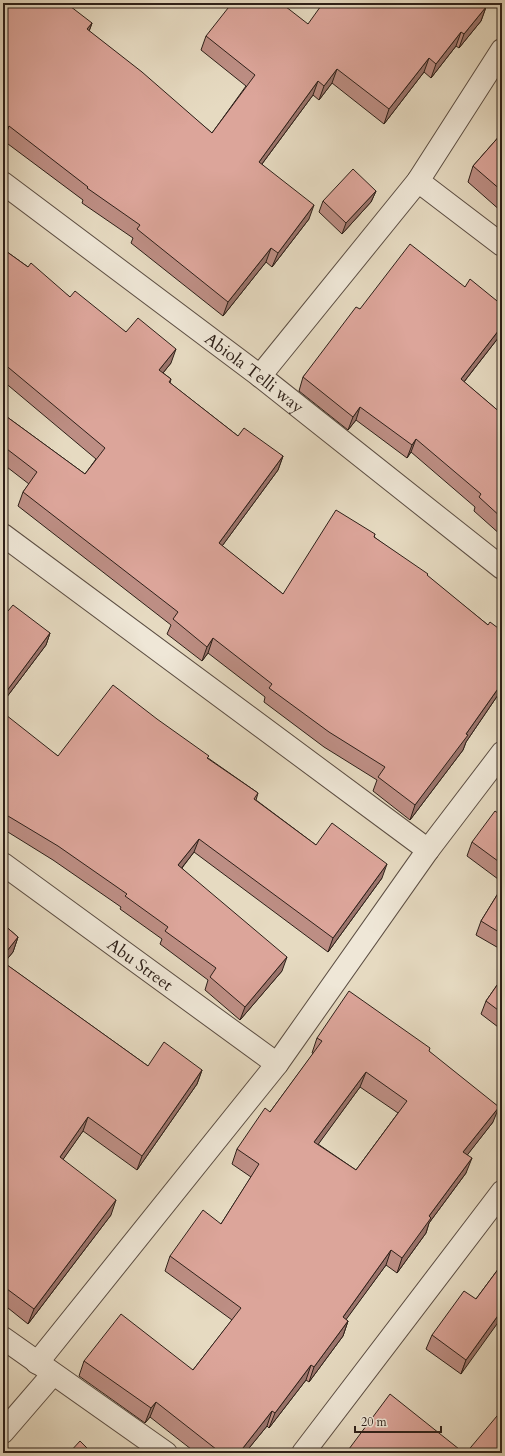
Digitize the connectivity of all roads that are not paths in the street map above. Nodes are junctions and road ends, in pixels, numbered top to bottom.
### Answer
1 (502, 50) edge
2 (418, 181) junction
3 (3, 183) edge
4 (502, 245) edge
5 (260, 376) junction
6 (3, 535) edge
7 (502, 568) edge
8 (502, 753) edge
9 (428, 850) junction
10 (3, 864) edge
11 (277, 1064) junction
12 (502, 1192) edge
13 (3, 1338) edge
14 (45, 1368) junction
15 (3, 1432) edge
16 (166, 1453) edge
17 (303, 1453) edge

1 - 2 street
2 - 4 street
2 - 5 street
3 - 5 street, Abiola Telli way
5 - 7 street, Abiola Telli way
6 - 9 street
8 - 9 street
9 - 11 street
10 - 11 street, Abu Street
11 - 14 street
12 - 17 street
13 - 14 street
14 - 15 street
14 - 16 street

